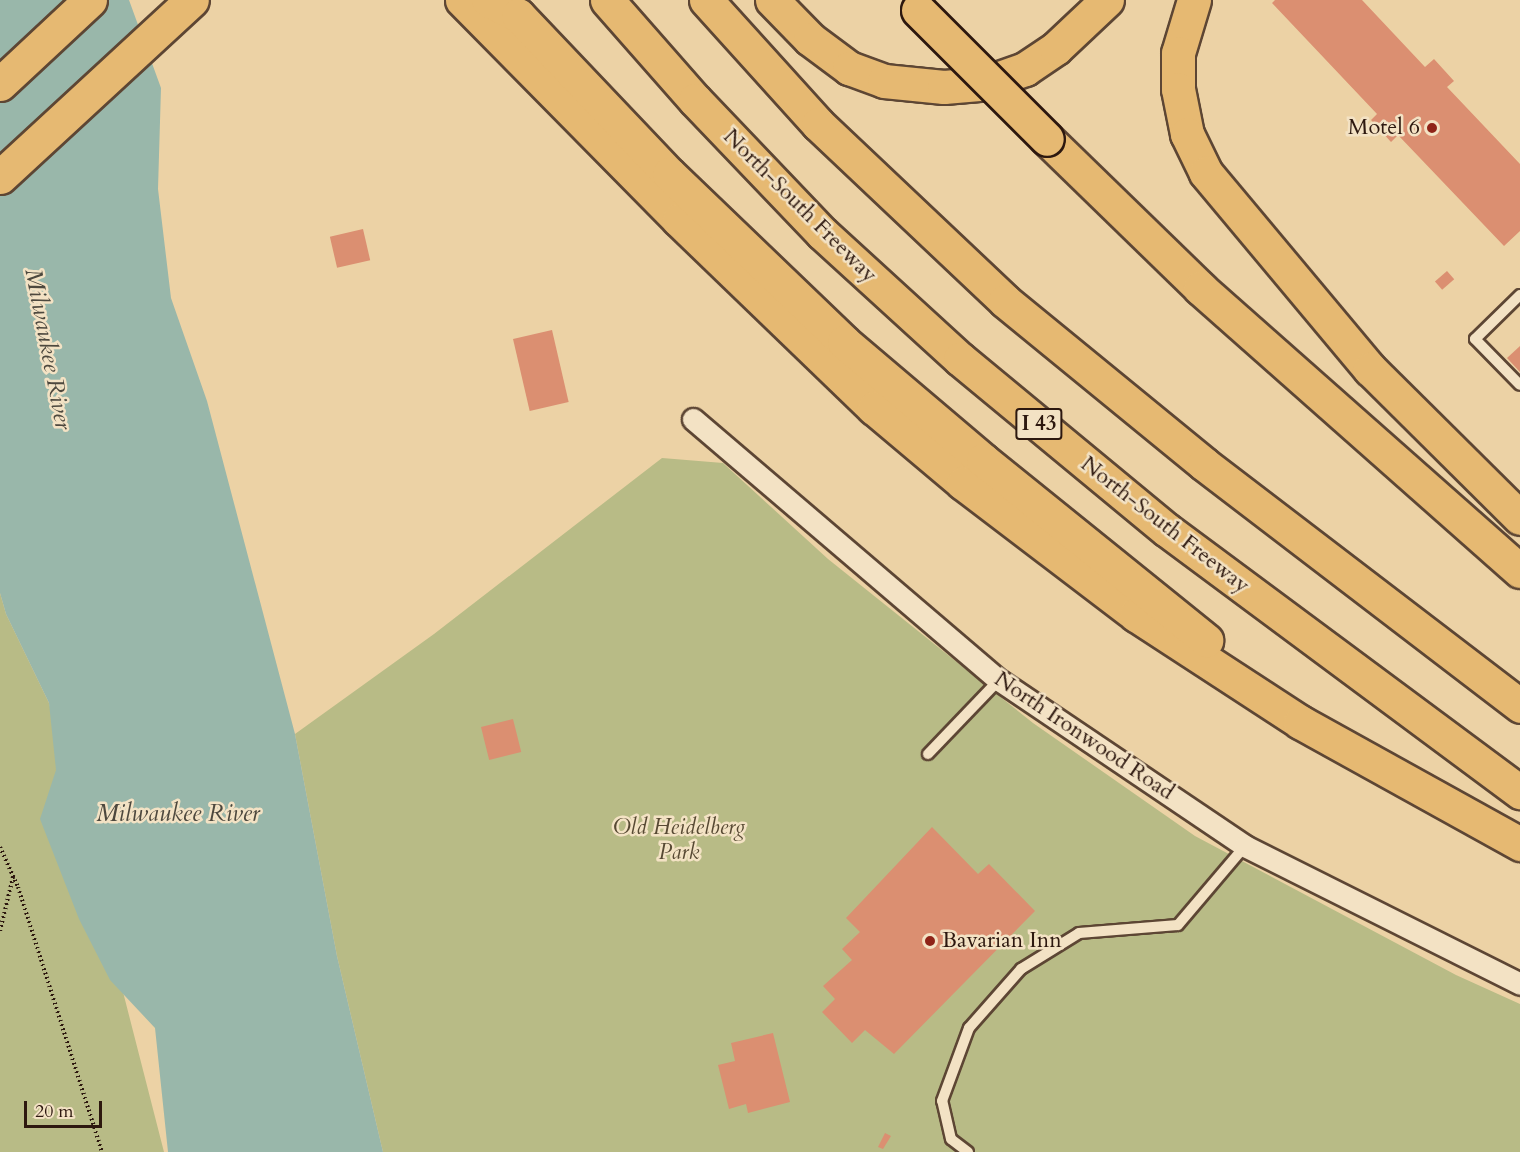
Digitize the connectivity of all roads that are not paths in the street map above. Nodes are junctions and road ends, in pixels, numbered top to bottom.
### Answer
1 (90, 0) edge
2 (192, 0) edge
3 (462, 0) edge
4 (488, 0) edge
5 (607, 0) edge
6 (706, 0) edge
7 (772, 0) edge
8 (1107, 0) edge
9 (1194, 0) edge
10 (913, 5) edge
11 (0, 84) edge
12 (0, 177) edge
13 (1520, 295) edge
14 (1520, 385) edge
15 (693, 419) dead end
16 (1520, 518) edge
17 (1520, 571) edge
18 (999, 680) junction
19 (1520, 706) edge
20 (1300, 722) junction
21 (928, 754) dead end
22 (1520, 792) edge
23 (1520, 844) edge
24 (1245, 846) junction
25 (1520, 984) edge
26 (968, 1152) edge

1 - 11 main road
2 - 12 main road
3 - 20 main road
4 - 20 main road
5 - 22 main road, North-South Freeway / I 43
6 - 19 main road
7 - 8 main road
9 - 16 main road
10 - 17 main road, bridge
13 - 14 lane
15 - 18 street, North Ironwood Road
18 - 21 lane
18 - 24 street, North Ironwood Road
20 - 23 main road
24 - 25 street, North Ironwood Road
24 - 26 lane

